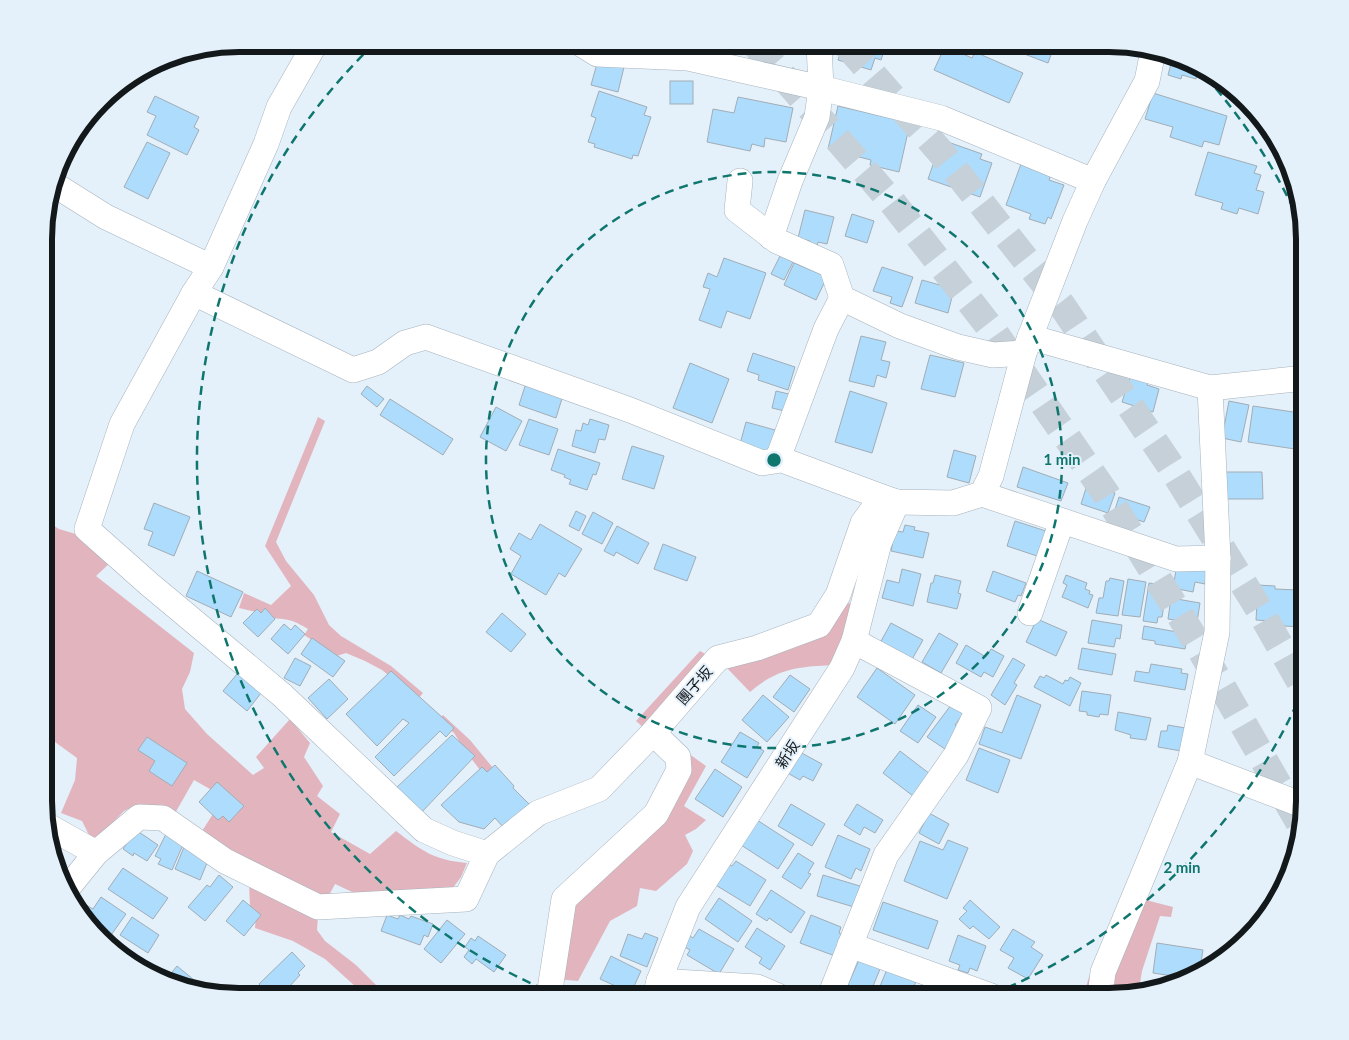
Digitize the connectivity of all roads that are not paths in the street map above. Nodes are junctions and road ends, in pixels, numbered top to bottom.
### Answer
1 (310, 52) edge
2 (594, 52) edge
3 (819, 52) edge
4 (1152, 57) edge
5 (821, 88) junction
6 (740, 181) dead end
7 (1093, 181) junction
8 (60, 189) edge
9 (771, 237) junction
10 (211, 267) junction
11 (194, 293) junction
12 (842, 298) junction
13 (1027, 345) junction
14 (1296, 379) edge
15 (1210, 388) junction
16 (777, 458) junction
17 (982, 494) junction
18 (890, 499) junction
19 (1062, 521) junction
20 (1218, 558) junction
21 (1030, 613) dead end
22 (854, 641) junction
23 (652, 734) junction
24 (1190, 762) junction
25 (1296, 803) edge
26 (55, 830) edge
27 (96, 853) junction
28 (487, 854) junction
29 (72, 883) edge
30 (850, 945) junction
31 (550, 988) edge
32 (657, 988) edge
33 (706, 988) edge
34 (758, 988) edge
35 (833, 988) edge
36 (969, 988) edge
37 (1101, 988) edge

1 - 10 street
2 - 5 street
3 - 5 street
4 - 7 street
5 - 7 street
5 - 9 street
6 - 9 street
7 - 13 street
8 - 10 street
9 - 12 street
10 - 11 street
11 - 16 street
11 - 28 street
12 - 13 street
12 - 16 street
13 - 15 street
13 - 17 street
14 - 15 street
15 - 20 street
16 - 18 street
17 - 18 street
17 - 19 street
18 - 22 street, 新坂
18 - 23 street, 團子坂
19 - 20 street
19 - 21 street
20 - 24 street
22 - 30 street
22 - 32 street, 新坂
23 - 28 street, 團子坂
23 - 31 street
24 - 25 street
24 - 37 street
26 - 27 street
27 - 28 street
27 - 29 street
30 - 35 street
30 - 36 street
33 - 34 street

